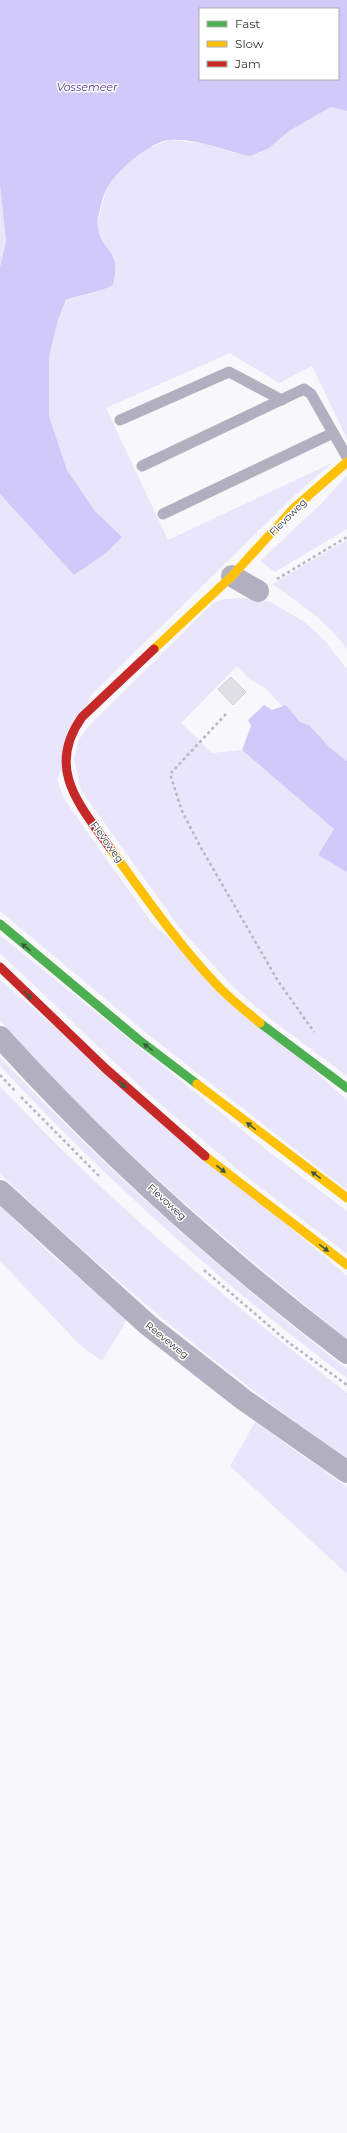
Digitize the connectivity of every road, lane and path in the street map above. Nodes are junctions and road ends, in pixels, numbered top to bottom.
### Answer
1 (282, 400) junction
2 (120, 420) dead end
3 (333, 433) junction
4 (347, 457) edge
5 (347, 462) edge
6 (142, 466) dead end
7 (163, 514) dead end
8 (347, 537) edge
9 (232, 576) junction
10 (258, 591) joint
11 (226, 714) dead end
12 (0, 924) edge
13 (0, 967) edge
14 (315, 1034) dead end
15 (0, 1037) edge
16 (347, 1088) edge
17 (0, 1191) edge
18 (347, 1198) edge
19 (347, 1265) edge
20 (347, 1353) edge
21 (347, 1472) edge

1 - 2 lane
1 - 3 lane
1 - 6 lane
3 - 4 lane
3 - 7 lane
5 - 9 main road, Flevoweg
8 - 10 path
9 - 10 street
9 - 16 main road, Flevoweg
11 - 14 path
18 -> 12 main road
13 -> 19 main road
15 - 20 street, Flevoweg
17 - 21 street, Reeveweg

